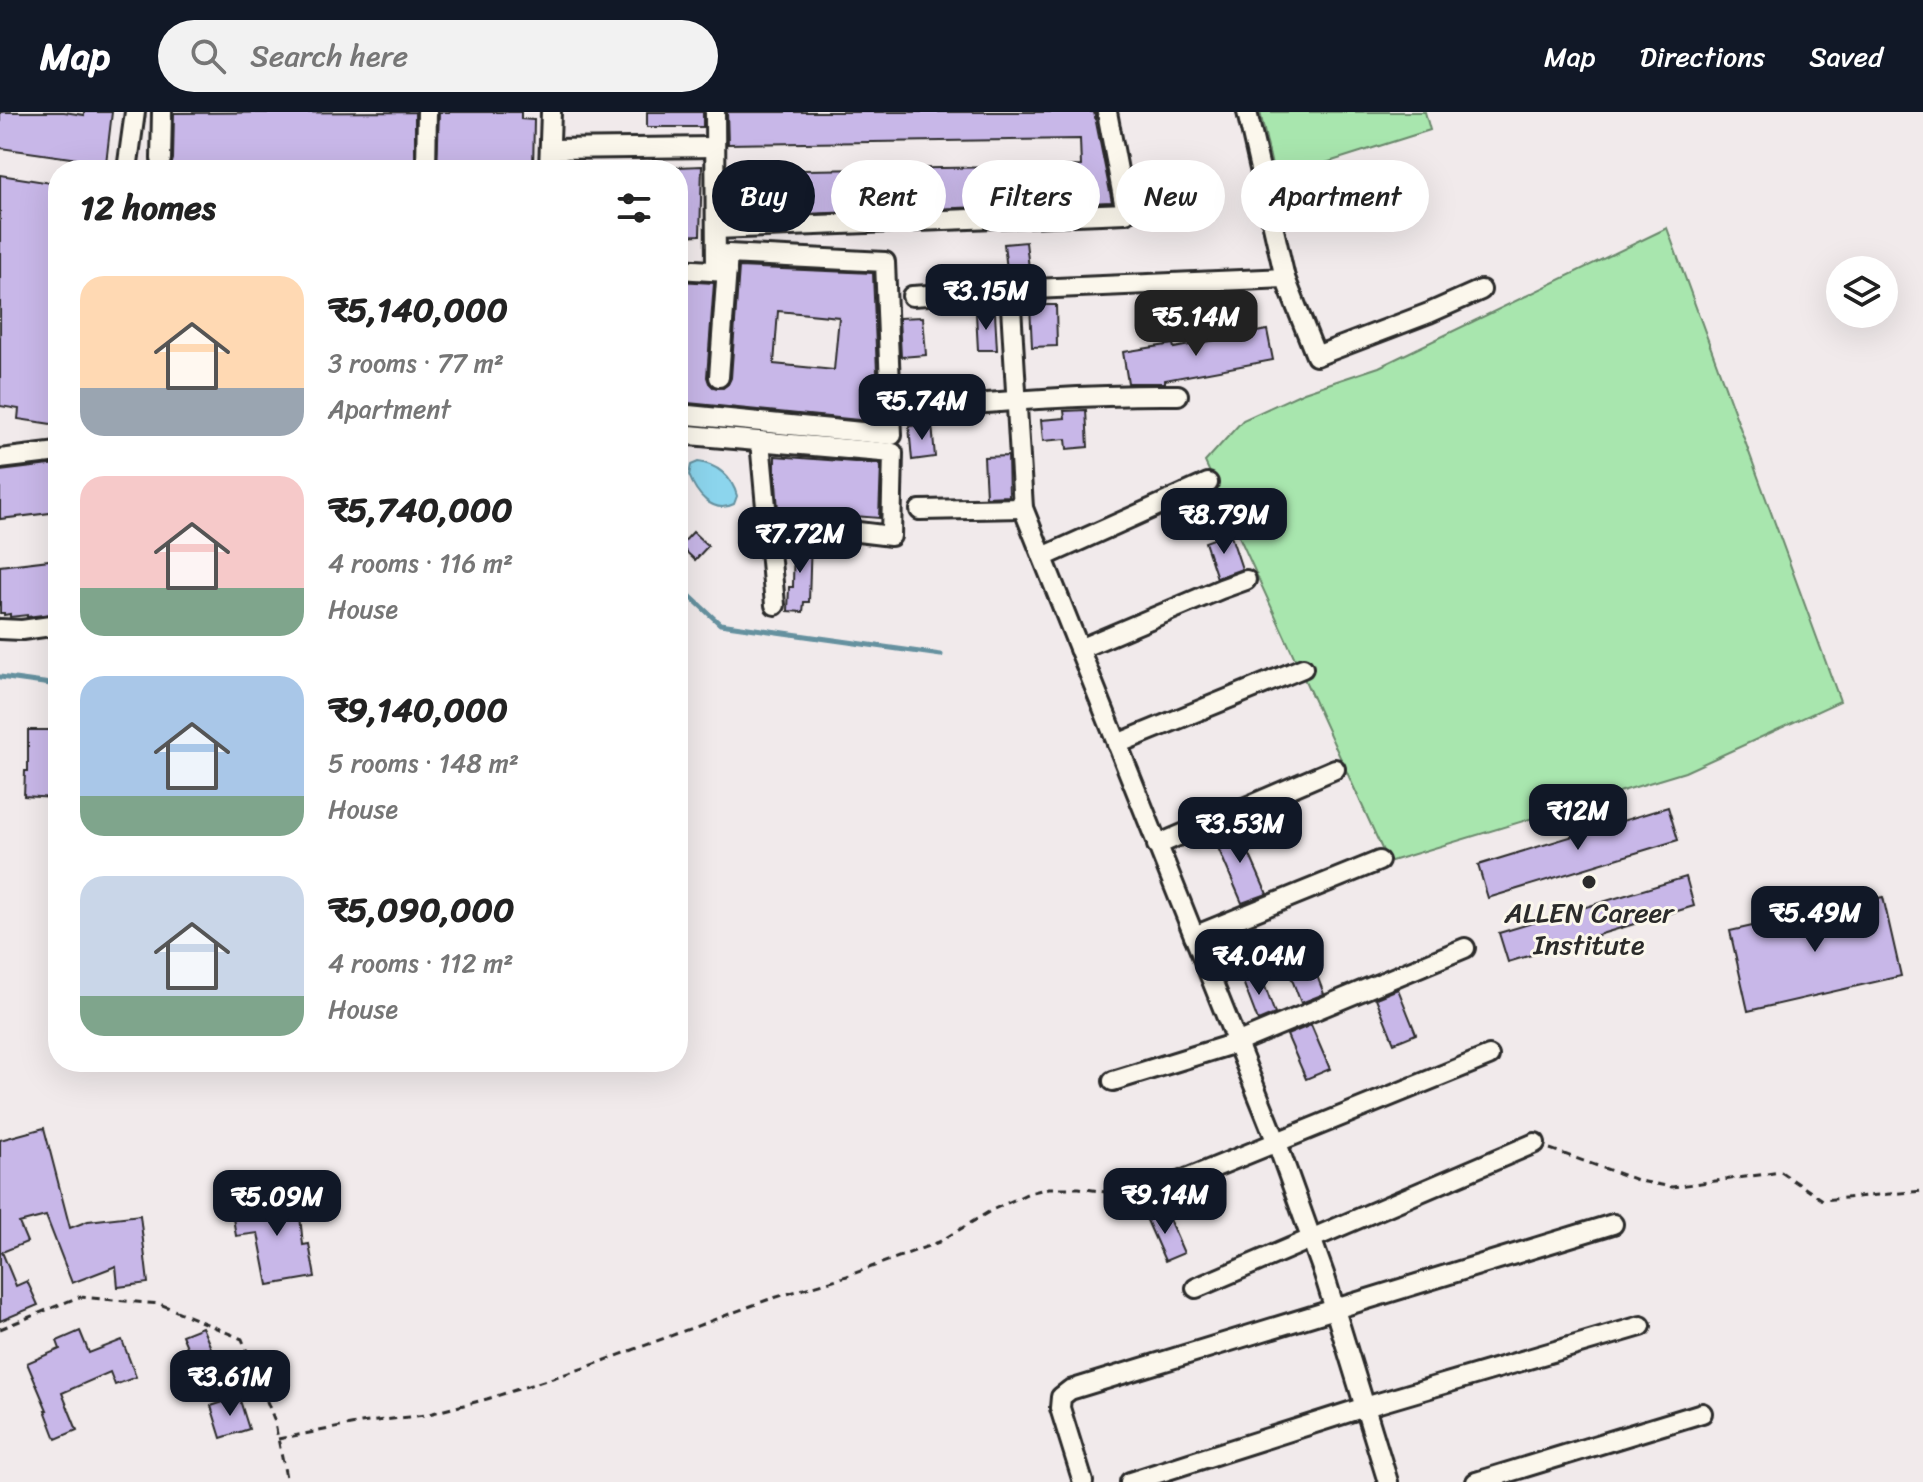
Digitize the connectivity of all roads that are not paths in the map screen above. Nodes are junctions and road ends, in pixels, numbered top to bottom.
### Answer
1 (135, 112) edge
2 (162, 112) edge
3 (427, 112) edge
4 (551, 112) edge
5 (715, 112) edge
6 (1107, 112) edge
7 (1247, 112) edge
8 (715, 147) junction
9 (551, 149) junction
10 (161, 159) dead end
11 (128, 160) edge
12 (426, 160) edge
13 (550, 160) edge
14 (715, 160) edge
15 (815, 225) edge
16 (716, 232) edge
17 (688, 269) edge
18 (721, 271) junction
19 (1285, 278) junction
20 (1010, 290) junction
21 (1481, 290) dead end
22 (912, 296) dead end
23 (719, 377) dead end
24 (1178, 395) dead end
25 (1017, 400) junction
26 (917, 409) dead end
27 (688, 415) edge
28 (688, 435) edge
29 (760, 441) junction
30 (48, 453) edge
31 (0, 459) edge
32 (1208, 483) dead end
33 (1023, 508) junction
34 (920, 510) dead end
35 (767, 521) junction
36 (1043, 557) junction
37 (1246, 580) dead end
38 (775, 605) dead end
39 (48, 626) edge
40 (0, 629) edge
41 (1079, 649) junction
42 (1303, 668) dead end
43 (1117, 744) junction
44 (1335, 769) dead end
45 (1157, 845) junction
46 (1379, 861) dead end
47 (1194, 936) junction
48 (1465, 948) dead end
49 (1236, 1043) junction
50 (1489, 1056) dead end
51 (1113, 1081) dead end
52 (1277, 1143) junction
53 (1535, 1143) road end
54 (1144, 1196) road end
55 (1613, 1224) dead end
56 (1311, 1238) junction
57 (1196, 1288) dead end
58 (1335, 1309) junction
59 (1641, 1326) dead end
60 (1365, 1407) junction
61 (1702, 1413) dead end
62 (1083, 1482) edge
63 (1130, 1482) edge
64 (1388, 1482) edge
65 (1476, 1482) edge

1 - 11 street
2 - 10 street
3 - 12 street
4 - 9 street
5 - 8 street
6 - 15 street
7 - 19 street
8 - 9 street
8 - 14 street
9 - 13 street
16 - 18 street
17 - 18 street
18 - 23 street
18 - 27 street
19 - 20 street
19 - 21 street
20 - 22 street
20 - 25 street
24 - 25 street
25 - 26 street
25 - 33 street
28 - 29 street
29 - 35 street
29 - 35 street
30 - 31 street
32 - 36 street
33 - 34 street
33 - 36 street
35 - 38 street
36 - 41 street
37 - 41 street
39 - 40 street
41 - 43 street
42 - 43 street
43 - 45 street
44 - 45 street
45 - 47 street
46 - 47 street
47 - 49 street
48 - 49 street
49 - 51 street
49 - 52 street
50 - 52 street
52 - 54 street
52 - 56 street
53 - 56 street
55 - 58 street
56 - 57 street
56 - 58 street
58 - 60 street
58 - 62 street
59 - 60 street
60 - 63 street
60 - 64 street
61 - 65 street

